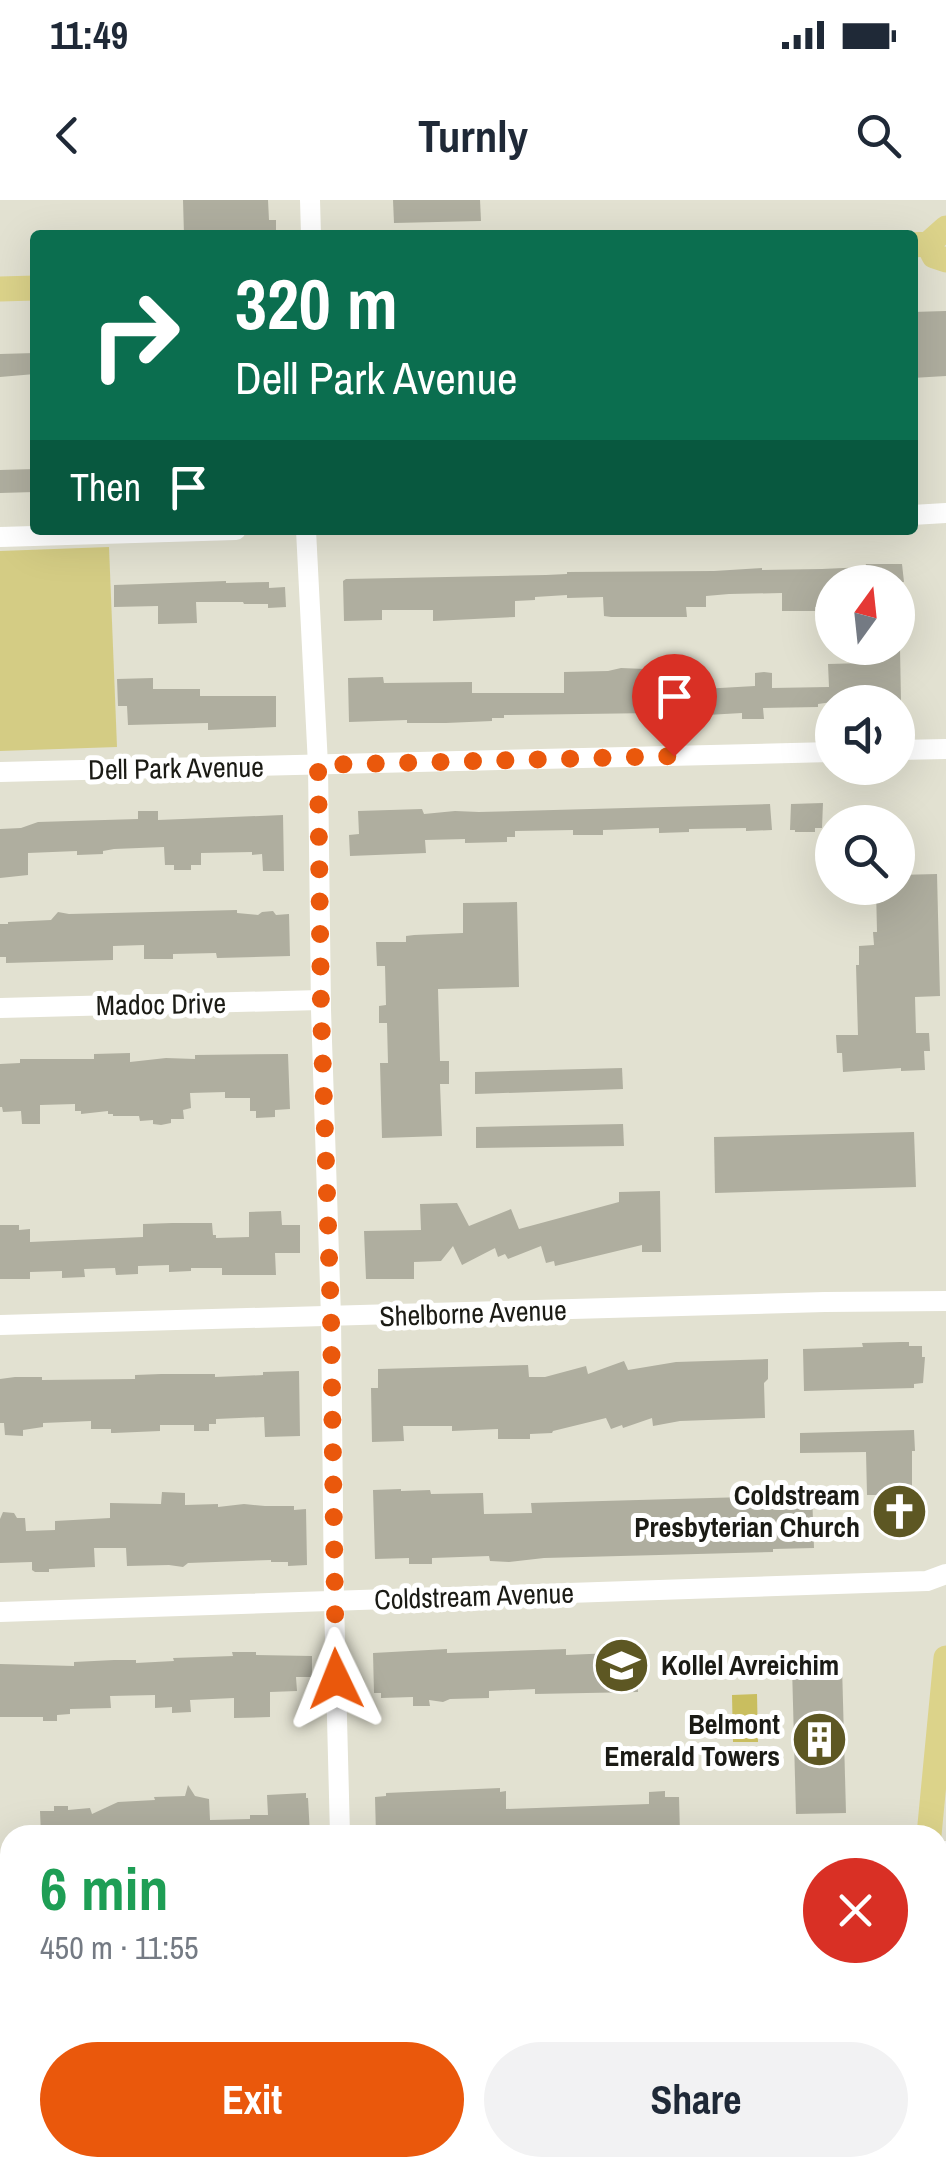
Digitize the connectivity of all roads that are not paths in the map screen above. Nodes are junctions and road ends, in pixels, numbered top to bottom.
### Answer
1 (310, 200) edge
2 (311, 230) edge
3 (30, 288) edge
4 (0, 289) edge
5 (946, 513) edge
6 (918, 514) edge
7 (67, 535) edge
8 (306, 535) edge
9 (0, 537) edge
10 (946, 748) edge
11 (915, 749) edge
12 (815, 752) edge
13 (318, 765) junction
14 (0, 772) edge
15 (321, 1000) junction
16 (0, 1008) edge
17 (946, 1302) edge
18 (331, 1317) junction
19 (0, 1325) edge
20 (946, 1574) edge
21 (334, 1601) junction
22 (0, 1612) edge
23 (946, 1658) edge
24 (340, 1825) edge
25 (931, 1825) edge

1 - 2 street
3 - 4 main road
5 - 6 street
7 - 9 street
8 - 13 street
10 - 11 street
12 - 13 street, Dell Park Avenue
13 - 14 street, Dell Park Avenue
13 - 15 street
15 - 16 street, Madoc Drive
15 - 18 street
17 - 18 street, Shelborne Avenue
18 - 19 street, Shelborne Avenue
18 - 21 street
20 - 21 street, Coldstream Avenue
21 - 22 street, Coldstream Avenue
21 - 24 street
23 - 25 main road

